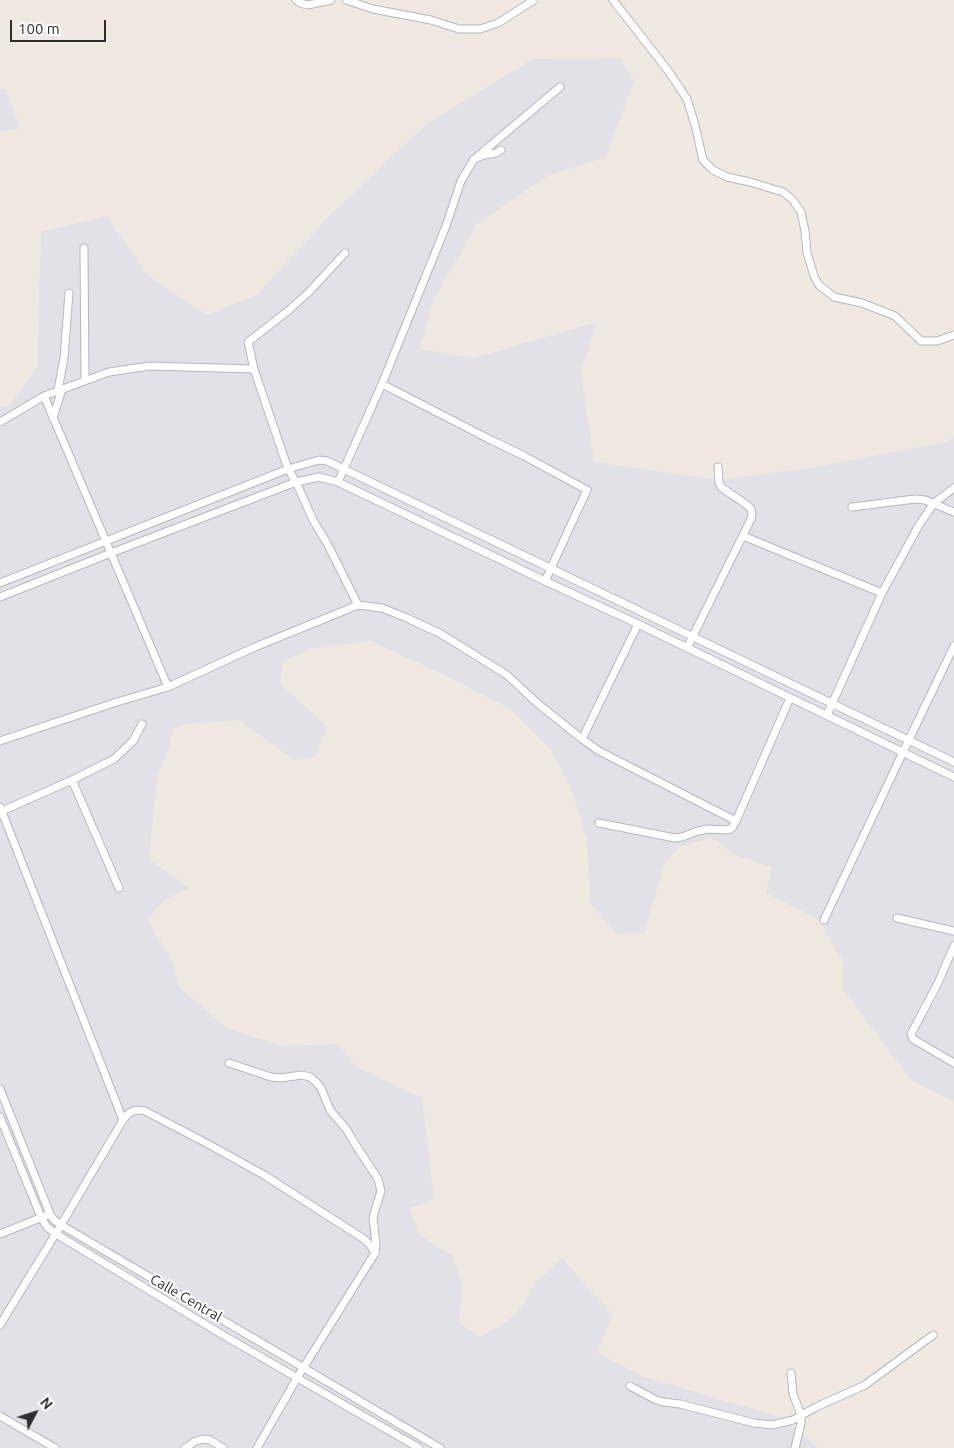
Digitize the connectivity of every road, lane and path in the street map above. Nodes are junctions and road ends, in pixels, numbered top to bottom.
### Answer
1 (296, 0) edge
2 (331, 0) edge
3 (346, 0) edge
4 (534, 0) edge
5 (613, 0) edge
6 (560, 87) dead end
7 (501, 150) dead end
8 (474, 159) junction
9 (84, 248) dead end
10 (345, 253) dead end
11 (69, 293) dead end
12 (954, 335) edge
13 (254, 369) junction
14 (85, 381) junction
15 (382, 384) junction
16 (60, 390) junction
17 (44, 396) junction
18 (53, 418) junction
19 (0, 422) edge
20 (718, 467) dead end
21 (288, 469) junction
22 (344, 469) junction
23 (296, 482) junction
24 (338, 482) junction
25 (954, 488) edge
26 (934, 503) junction
27 (852, 507) dead end
28 (954, 512) edge
29 (743, 536) junction
30 (106, 542) junction
31 (111, 552) junction
32 (550, 569) junction
33 (545, 581) junction
34 (0, 583) edge
35 (882, 593) junction
36 (0, 597) edge
37 (358, 605) junction
38 (638, 624) junction
39 (693, 636) junction
40 (954, 646) edge
41 (687, 648) junction
42 (168, 687) junction
43 (790, 698) junction
44 (832, 704) junction
45 (827, 715) junction
46 (142, 724) dead end
47 (582, 739) junction
48 (908, 740) junction
49 (0, 741) edge
50 (903, 752) junction
51 (954, 762) edge
52 (954, 776) edge
53 (72, 780) junction
54 (1, 810) edge
55 (736, 821) junction
56 (600, 823) dead end
57 (118, 888) dead end
58 (897, 918) dead end
59 (824, 920) dead end
60 (954, 931) edge
61 (954, 946) edge
62 (229, 1063) dead end
63 (954, 1063) edge
64 (0, 1089) edge
65 (0, 1117) edge
66 (123, 1120) junction
67 (50, 1214) junction
68 (41, 1217) junction
69 (61, 1225) junction
70 (0, 1234) edge
71 (56, 1234) junction
72 (375, 1254) junction
73 (0, 1325) edge
74 (933, 1335) dead end
75 (304, 1367) junction
76 (791, 1373) dead end
77 (297, 1378) junction
78 (630, 1386) dead end
79 (801, 1415) junction
80 (0, 1416) edge
81 (56, 1448) edge
82 (186, 1448) edge
83 (223, 1448) edge
84 (257, 1448) edge
85 (419, 1448) edge
86 (440, 1448) edge
87 (795, 1448) edge

1 - 2 street
3 - 4 street
5 - 12 street
6 - 8 street
7 - 8 street
8 - 15 street
9 - 14 street
10 - 13 street
11 - 16 street
13 - 14 street
13 - 21 street
14 - 16 street
15 - 22 street
15 - 32 street
16 - 17 street
16 - 18 street
17 - 18 street
17 - 19 street
18 - 30 street
20 - 29 street
21 - 22 street
21 - 23 street
21 - 30 street
22 - 24 street
22 - 32 street
23 - 24 street
23 - 31 street
23 - 37 street
24 - 33 street
25 - 26 street
26 - 27 street
26 - 28 street
26 - 35 street
29 - 35 street
29 - 39 street
30 - 31 street
30 - 34 street
31 - 36 street
31 - 42 street
32 - 33 street
32 - 39 street
33 - 38 street
35 - 44 street
37 - 42 street
37 - 47 street
38 - 41 street
38 - 47 street
39 - 41 street
39 - 44 street
40 - 48 street
41 - 43 street
42 - 49 street
43 - 45 street
43 - 55 street
44 - 45 street
44 - 48 street
45 - 50 street
46 - 53 street
47 - 55 street
48 - 50 street
48 - 51 street
50 - 52 street
50 - 59 street
53 - 54 street
53 - 57 street
54 - 66 street
55 - 56 street
58 - 60 street
61 - 63 street
62 - 72 street
64 - 67 street, Calle Central
65 - 68 street, Calle Central
66 - 69 street
66 - 72 street
67 - 68 street
67 - 69 street, Calle Central
68 - 70 street
68 - 71 street, Calle Central
69 - 71 street
69 - 75 street, Calle Central
71 - 73 street
71 - 77 street, Calle Central
72 - 75 street
74 - 79 street
75 - 77 street
75 - 86 street, Calle Central
76 - 79 street
77 - 84 street
77 - 85 street, Calle Central
78 - 79 street
79 - 87 street
80 - 81 street
82 - 83 street

